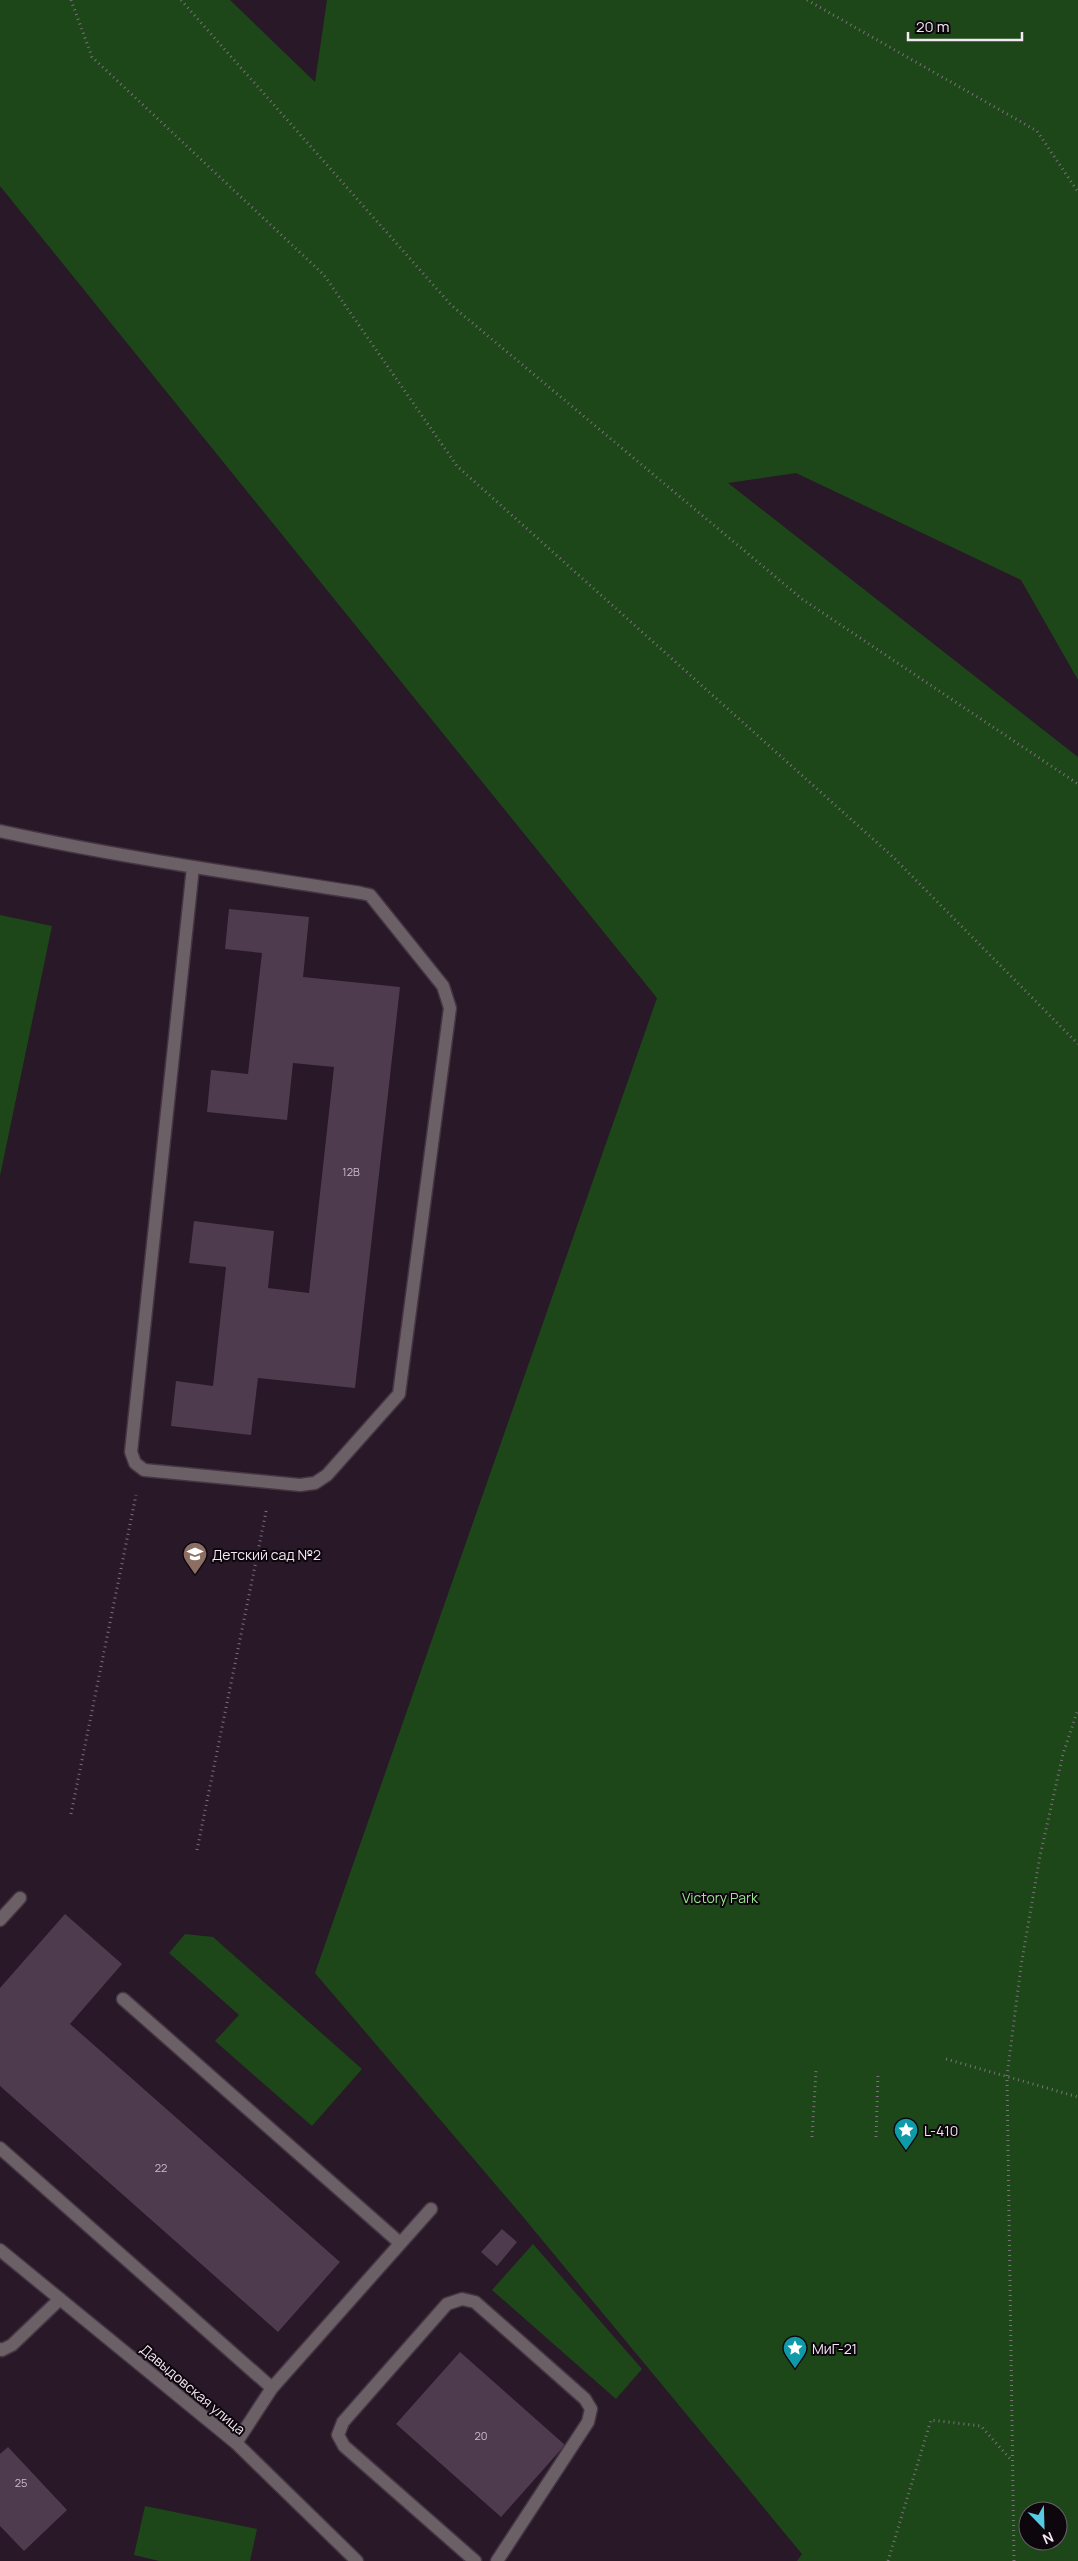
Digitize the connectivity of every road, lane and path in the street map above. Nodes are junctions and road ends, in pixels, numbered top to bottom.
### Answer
1 (71, 0) edge
2 (181, 0) edge
3 (807, 0) edge
4 (1078, 192) edge
5 (1078, 784) edge
6 (0, 831) edge
7 (193, 867) junction
8 (1078, 1044) edge
9 (141, 1468) junction
10 (272, 1482) junction
11 (1078, 1709) edge
12 (71, 1814) dead end
13 (197, 1850) dead end
14 (20, 1898) dead end
15 (0, 1920) edge
16 (123, 1999) dead end
17 (946, 2059) dead end
18 (816, 2071) dead end
19 (878, 2074) dead end
20 (1007, 2076) junction
21 (1078, 2096) edge
22 (812, 2137) dead end
23 (876, 2137) dead end
24 (0, 2148) edge
25 (431, 2208) dead end
26 (400, 2243) junction
27 (0, 2250) edge
28 (60, 2299) junction
29 (0, 2349) edge
30 (272, 2388) junction
31 (236, 2444) junction
32 (1013, 2462) junction
33 (357, 2561) edge
34 (475, 2561) edge
35 (497, 2561) edge
36 (888, 2561) edge
37 (1014, 2561) edge

1 - 8 path
2 - 5 path
3 - 4 path
6 - 7 street
7 - 9 street
7 - 10 street
9 - 10 street
9 - 12 path
10 - 13 path
11 - 20 path
14 - 15 street
16 - 26 street
17 - 20 path
18 - 22 path
19 - 23 path
20 - 21 path
20 - 32 path
24 - 30 street
25 - 26 street
26 - 30 street
27 - 28 street, Давыдовская улица
28 - 29 street
28 - 31 street, Давыдовская улица
30 - 31 street
31 - 33 street, Давыдовская улица
32 - 36 path
32 - 37 path
34 - 35 street

